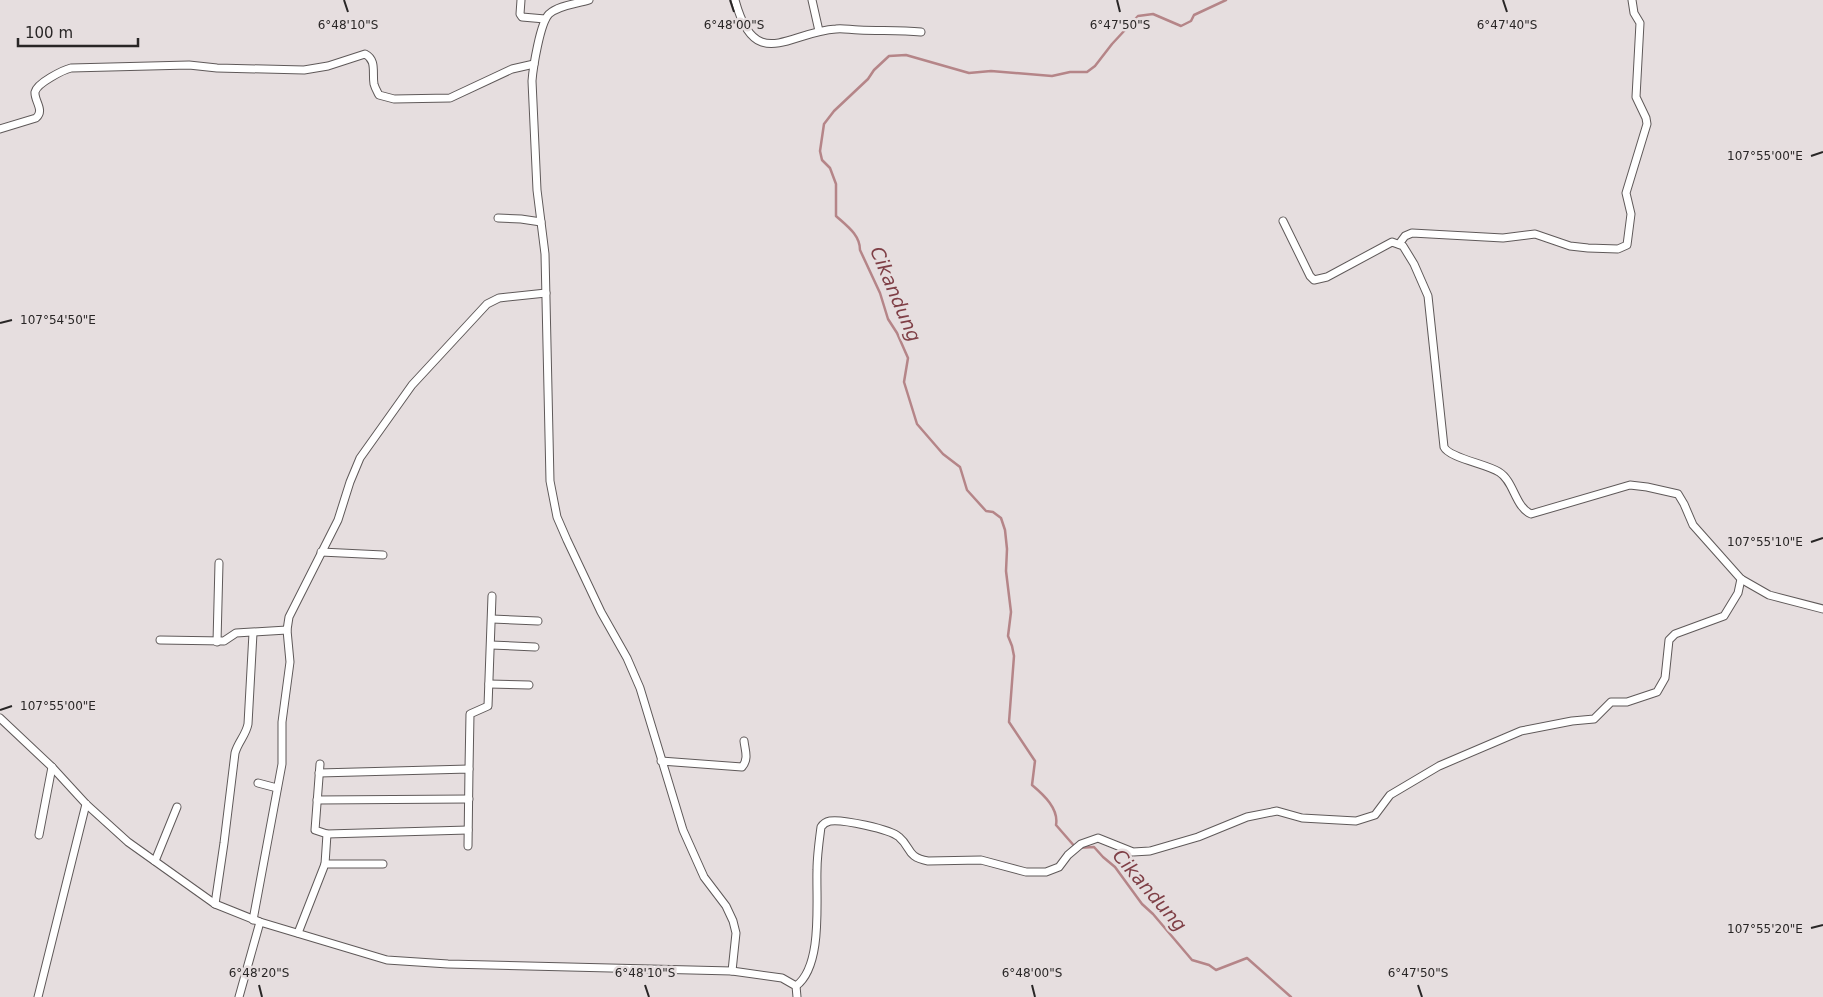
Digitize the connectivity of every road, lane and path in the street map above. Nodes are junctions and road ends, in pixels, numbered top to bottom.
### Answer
1 (521, 0) edge
2 (589, 0) edge
3 (735, 0) edge
4 (812, 0) edge
5 (1632, 0) edge
6 (545, 19) junction
7 (819, 31) junction
8 (921, 32) dead end
9 (534, 64) junction
10 (0, 129) edge
11 (498, 218) dead end
12 (1283, 221) dead end
13 (541, 222) junction
14 (1399, 244) junction
15 (546, 293) junction
16 (321, 552) junction
17 (383, 555) dead end
18 (219, 563) dead end
19 (1741, 579) junction
20 (492, 596) dead end
21 (1823, 609) edge
22 (492, 619) junction
23 (538, 621) dead end
24 (287, 630) junction
25 (253, 633) junction
26 (160, 640) dead end
27 (217, 642) junction
28 (491, 645) junction
29 (535, 647) dead end
30 (489, 684) junction
31 (529, 685) dead end
32 (0, 718) edge
33 (744, 741) dead end
34 (661, 762) junction
35 (320, 764) dead end
36 (52, 768) junction
37 (469, 770) junction
38 (320, 773) junction
39 (258, 783) dead end
40 (277, 788) junction
41 (469, 799) junction
42 (317, 800) junction
43 (86, 804) junction
44 (177, 807) dead end
45 (468, 830) junction
46 (327, 834) junction
47 (39, 835) dead end
48 (468, 846) dead end
49 (155, 861) junction
50 (326, 864) junction
51 (383, 864) dead end
52 (214, 904) junction
53 (256, 921) junction
54 (298, 933) junction
55 (732, 971) junction
56 (796, 986) junction
57 (38, 997) edge
58 (239, 997) edge
59 (797, 997) edge

1 - 6 street
2 - 6 street
3 - 7 street
4 - 7 street
5 - 14 street
6 - 9 street
7 - 8 street
9 - 10 street
9 - 13 street
11 - 13 street
12 - 14 street
13 - 15 street
14 - 19 street
15 - 16 street
15 - 34 street
16 - 17 street
16 - 24 street
18 - 27 street
19 - 21 street
19 - 56 street
20 - 22 street
22 - 23 street
22 - 28 street
24 - 25 street
24 - 40 street
25 - 27 street
25 - 52 street
26 - 27 street
28 - 29 street
28 - 30 street
30 - 31 street
30 - 37 street
32 - 36 street
33 - 34 street
34 - 55 street
35 - 38 street
36 - 43 street
36 - 47 street
37 - 38 street
37 - 41 street
38 - 42 street
39 - 40 street
40 - 53 street
41 - 42 street
41 - 45 street
42 - 46 street
43 - 49 street
43 - 57 street
44 - 49 street
45 - 46 street
45 - 48 street
46 - 50 street
49 - 52 street
50 - 51 street
50 - 54 street
52 - 53 street
53 - 54 street
53 - 58 street
54 - 55 street
55 - 56 street
56 - 59 street

